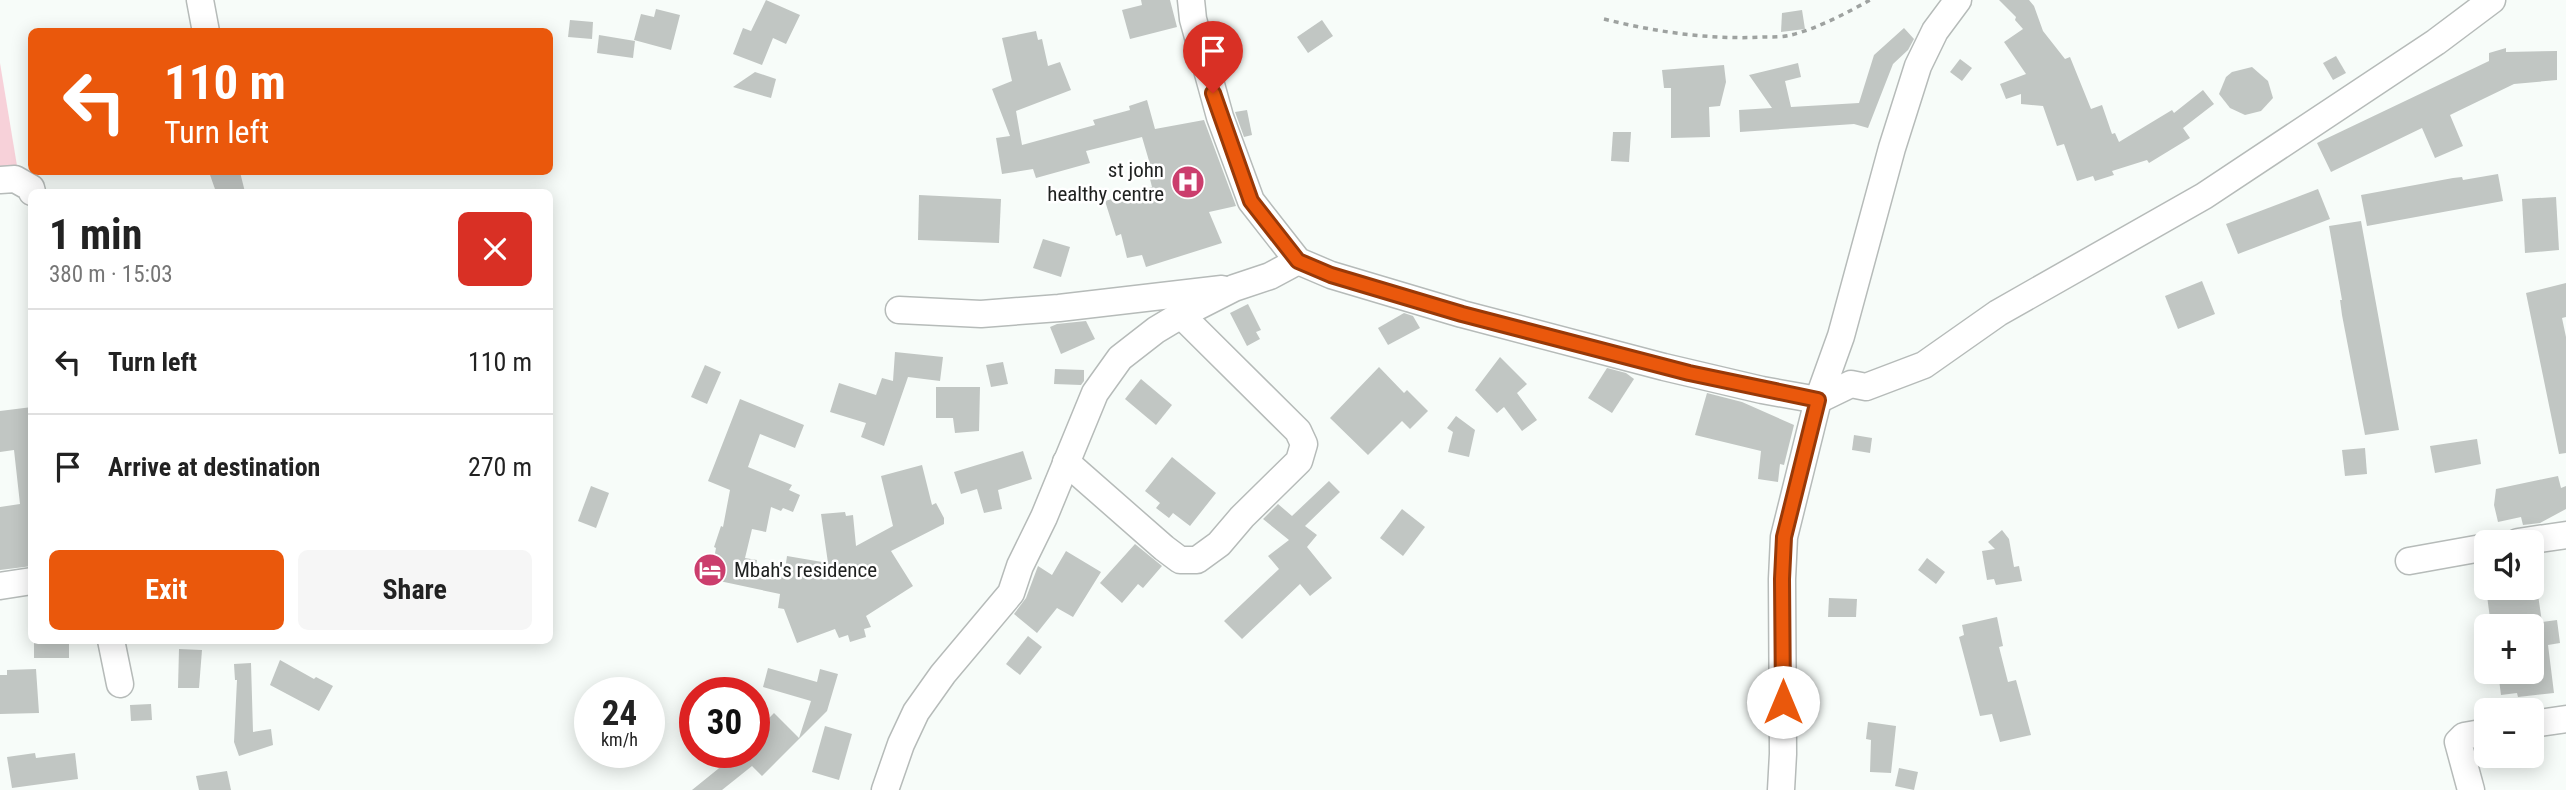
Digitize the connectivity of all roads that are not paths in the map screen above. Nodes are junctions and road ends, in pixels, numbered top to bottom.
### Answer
1 (200, 0) edge
2 (1191, 0) edge
3 (1958, 0) edge
4 (2492, 0) edge
5 (205, 28) edge
6 (0, 180) edge
7 (31, 189) edge
8 (1298, 261) junction
9 (1234, 288) junction
10 (899, 310) dead end
11 (1181, 315) junction
12 (1818, 400) junction
13 (1066, 463) junction
14 (2544, 542) edge
15 (2565, 542) edge
16 (2474, 550) edge
17 (2409, 561) dead end
18 (28, 582) edge
19 (0, 586) edge
20 (112, 644) edge
21 (120, 684) dead end
22 (2566, 719) edge
23 (2544, 722) edge
24 (2474, 734) edge
25 (885, 790) edge
26 (1781, 790) edge
27 (2471, 790) edge

1 - 5 street
2 - 8 street
3 - 12 street
4 - 12 street
6 - 7 street
8 - 9 street
8 - 12 street
9 - 10 street
9 - 11 street
11 - 13 street
11 - 13 street
12 - 26 street
13 - 25 street
14 - 15 street
16 - 17 street
18 - 19 street
20 - 21 street
22 - 23 street
24 - 27 street

